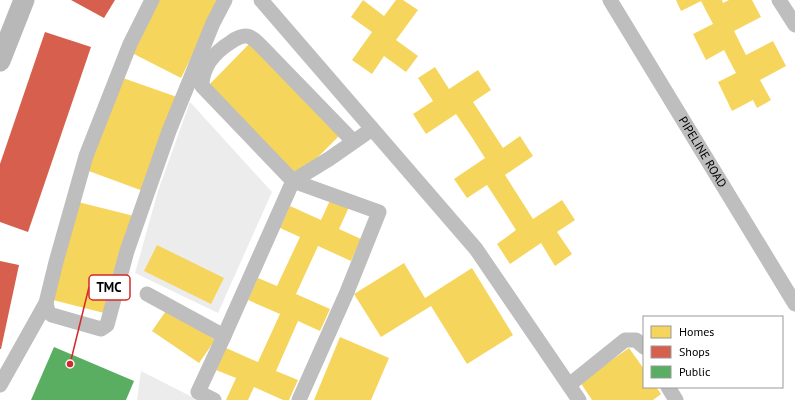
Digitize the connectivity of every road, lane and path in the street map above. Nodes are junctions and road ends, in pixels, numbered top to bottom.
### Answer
1 (24, 0) edge
2 (152, 0) edge
3 (225, 0) edge
4 (261, 0) edge
5 (610, 0) edge
6 (778, 0) edge
7 (795, 25) edge
8 (0, 61) edge
9 (372, 129) junction
10 (353, 141) junction
11 (293, 181) junction
12 (147, 294) dead end
13 (46, 304) junction
14 (795, 304) edge
15 (224, 336) junction
16 (643, 346) edge
17 (0, 385) edge
18 (569, 385) junction
19 (669, 388) edge
20 (214, 400) edge
21 (299, 400) edge
22 (580, 400) edge
23 (676, 400) edge

1 - 8 street
2 - 13 street
3 - 13 street
4 - 9 street
5 - 14 street, PIPELINE ROAD
6 - 7 street
9 - 10 street
9 - 18 street
10 - 11 street
10 - 11 street
11 - 15 street
11 - 21 street
12 - 15 street
13 - 17 street
15 - 20 street
16 - 18 street
18 - 22 street
19 - 23 street

